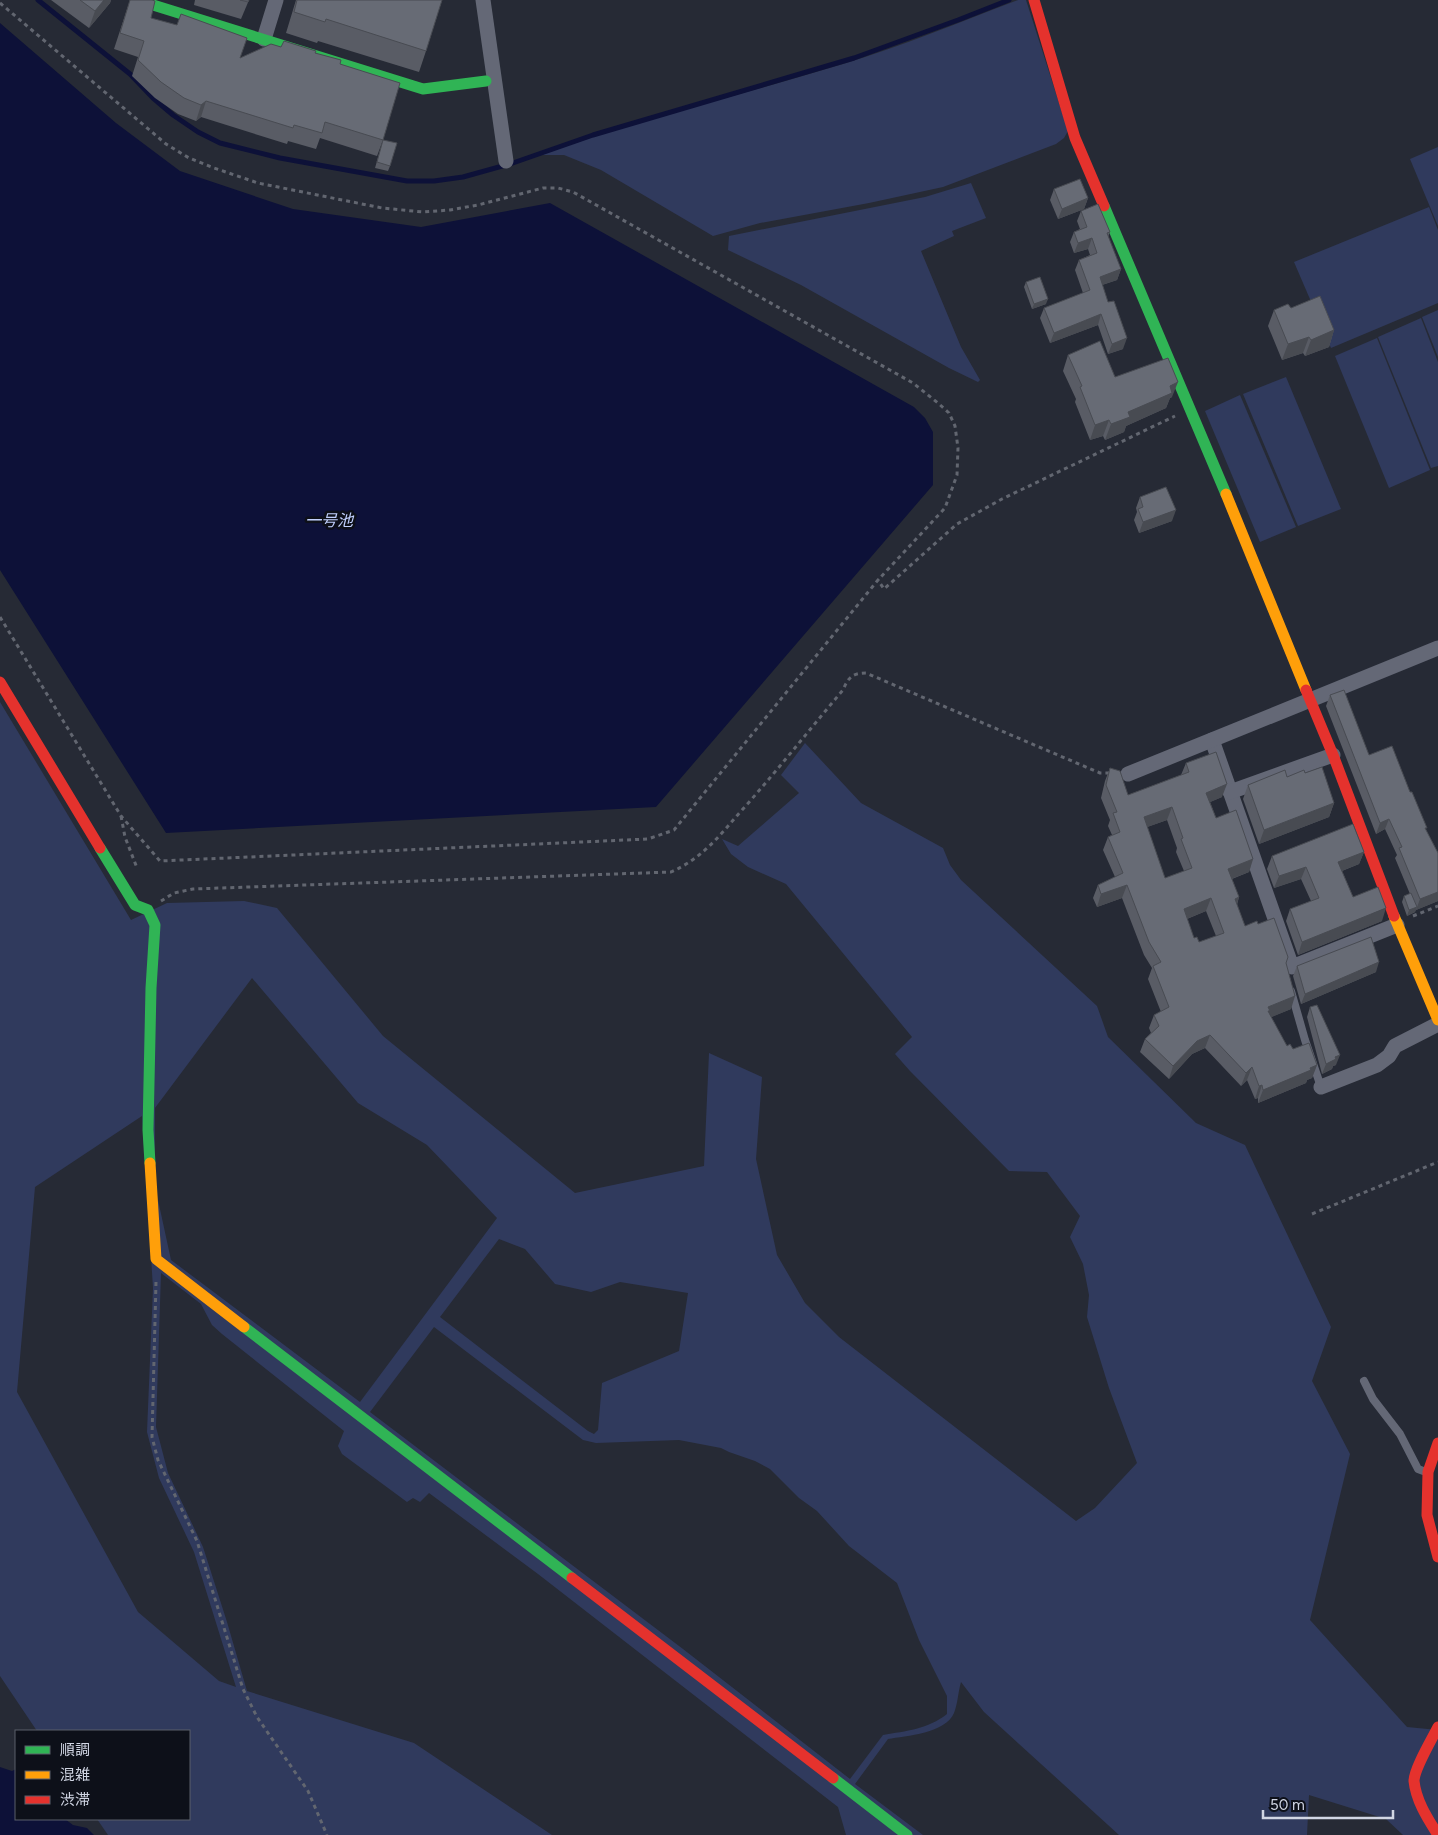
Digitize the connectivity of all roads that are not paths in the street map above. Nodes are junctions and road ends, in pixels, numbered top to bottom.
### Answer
1 (138, 0) edge
2 (276, 0) edge
3 (483, 0) edge
4 (1034, 0) edge
5 (264, 39) junction
6 (486, 81) dead end
7 (506, 161) dead end
8 (1438, 648) edge
9 (0, 682) edge
10 (1310, 701) junction
11 (1212, 740) junction
12 (1333, 755) junction
13 (1128, 774) road end
14 (1230, 792) junction
15 (1397, 925) junction
16 (1289, 984) edge
17 (1438, 1020) edge
18 (1438, 1024) edge
19 (1321, 1087) joint
20 (1364, 1381) dead end
21 (1438, 1443) edge
22 (1428, 1472) junction
23 (1438, 1557) edge
24 (1438, 1726) edge
25 (907, 1835) edge
26 (1438, 1835) edge

1 - 5 street
2 - 5 street
3 - 7 street
4 - 10 street
5 - 6 street
8 - 10 street
9 - 25 street
10 - 11 street
10 - 12 street
11 - 13 street
11 - 14 street
12 - 14 street
12 - 15 street
14 - 15 street
15 - 17 street
16 - 19 lane
18 - 19 street
20 - 22 lane
21 - 22 street
22 - 23 street
24 - 26 street

